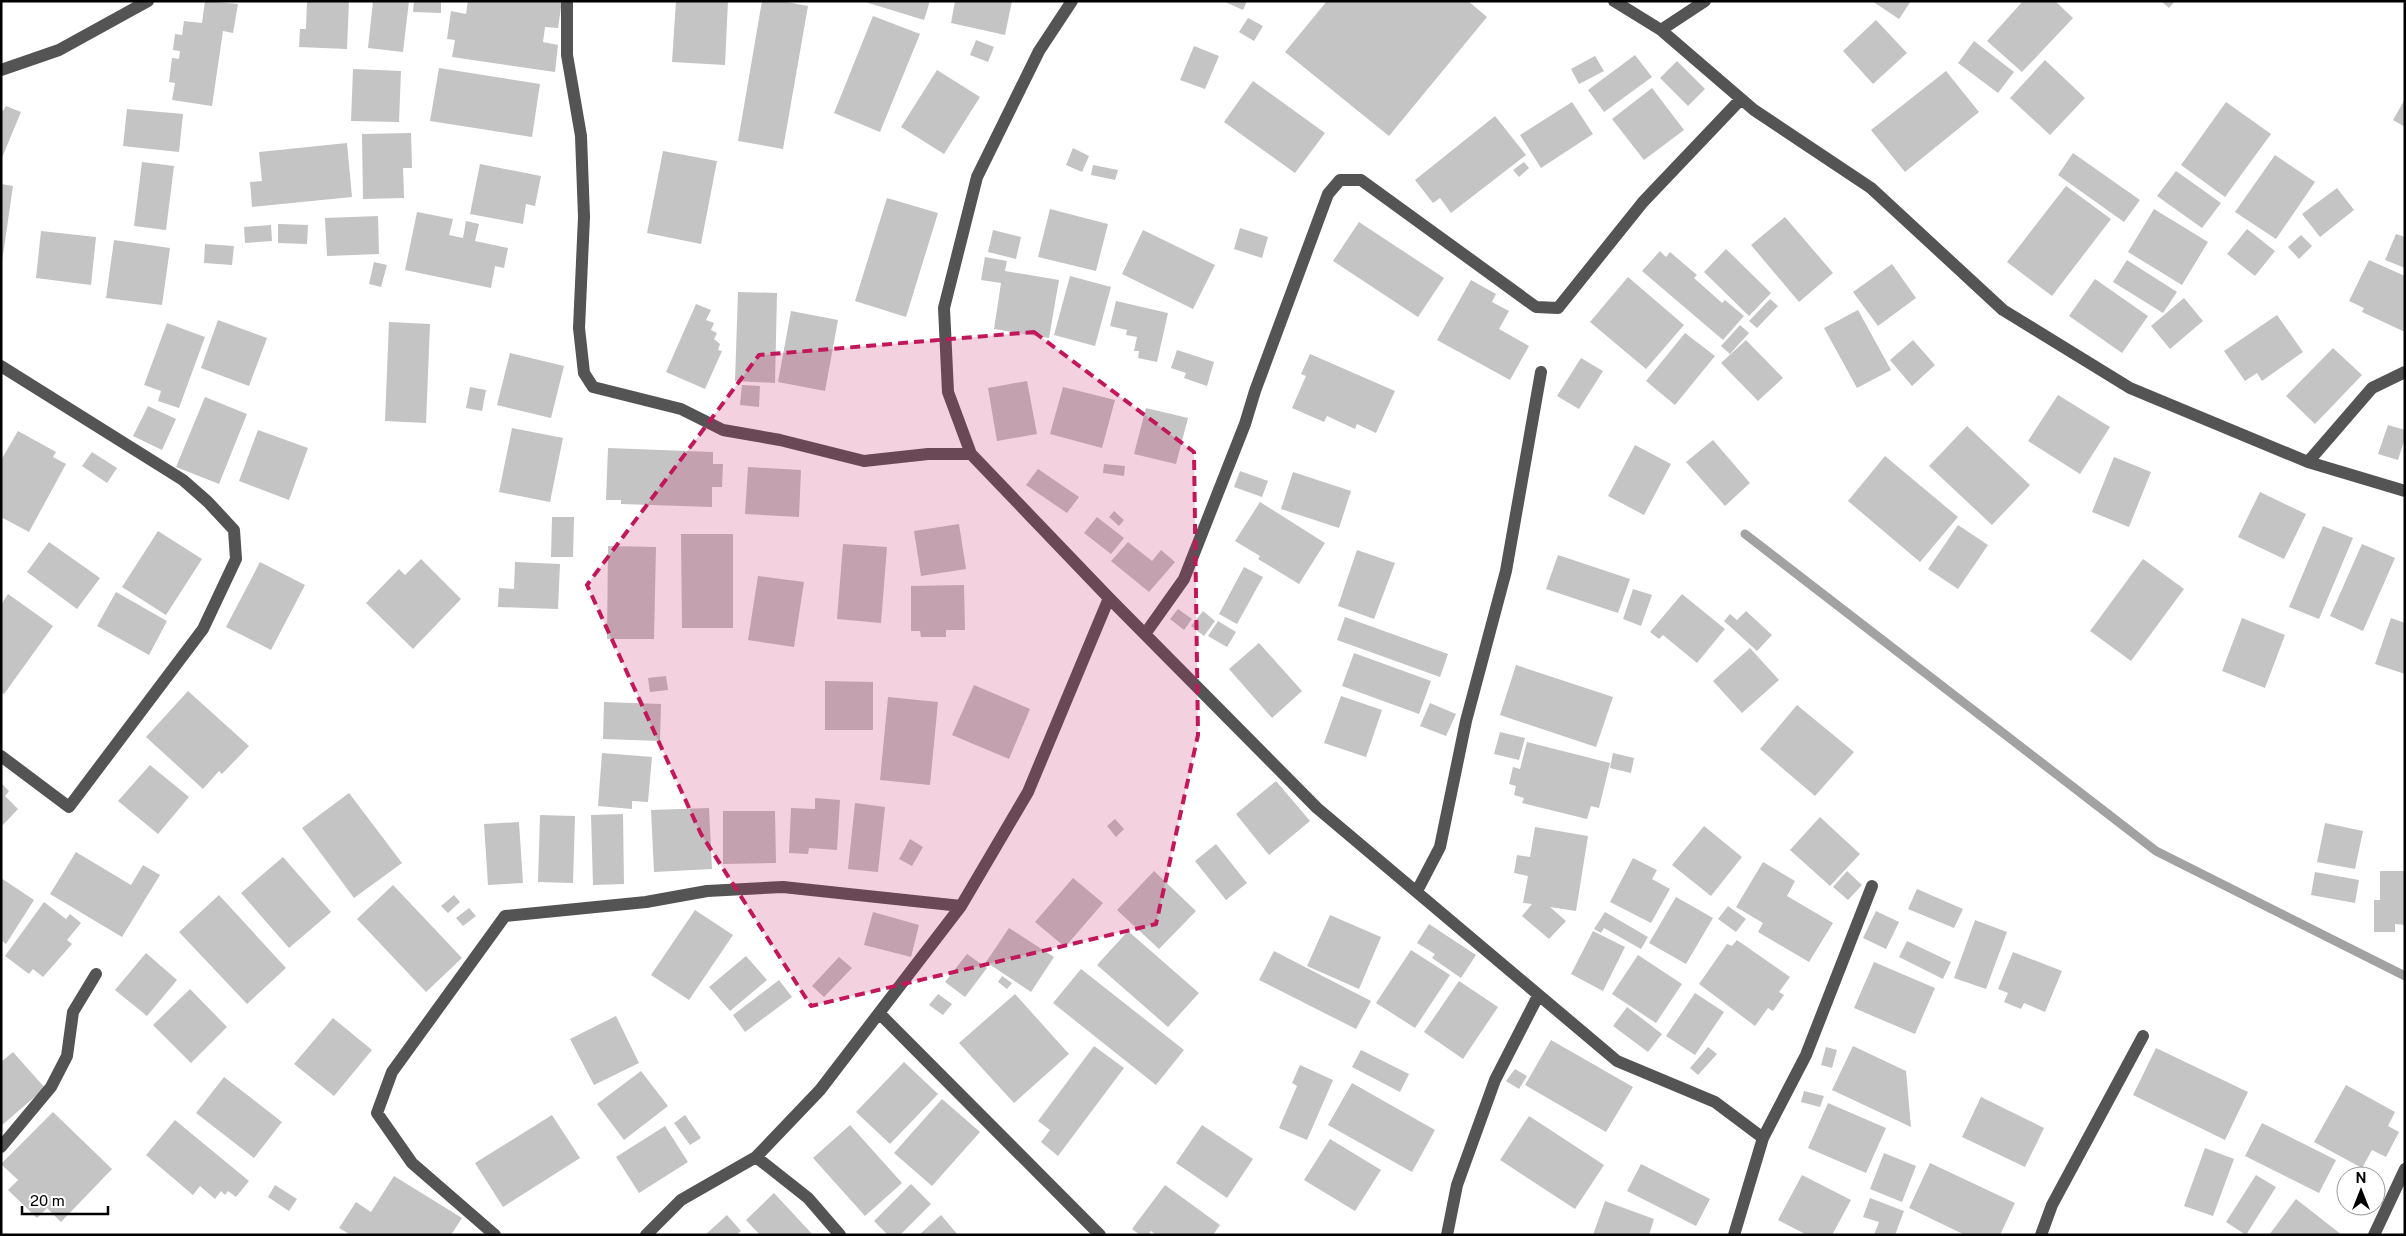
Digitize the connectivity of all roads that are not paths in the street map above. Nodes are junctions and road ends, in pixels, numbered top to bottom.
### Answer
1 (148, 1) edge
2 (567, 1) edge
3 (1072, 1) edge
4 (1614, 1) edge
5 (1705, 1) edge
6 (1661, 30) junction
7 (1, 70) edge
8 (1741, 99) junction
9 (1, 366) edge
10 (1541, 372) dead end
11 (2405, 372) edge
12 (971, 454) junction
13 (2308, 462) junction
14 (2405, 491) edge
15 (1109, 598) junction
16 (1145, 634) junction
17 (1, 756) edge
18 (1872, 886) dead end
19 (1417, 891) junction
20 (961, 906) junction
21 (96, 974) dead end
22 (1538, 996) junction
23 (879, 1013) junction
24 (2143, 1036) dead end
25 (1763, 1138) junction
26 (1, 1147) edge
27 (756, 1157) junction
28 (2405, 1169) edge
29 (495, 1235) edge
30 (646, 1235) edge
31 (840, 1235) edge
32 (1100, 1235) edge
33 (1447, 1235) edge
34 (1734, 1235) edge
35 (2041, 1235) edge
36 (2374, 1235) edge

1 - 7 street
2 - 12 street
3 - 12 street
4 - 6 street
5 - 6 street
6 - 8 street
8 - 13 street
8 - 16 street
9 - 17 street
10 - 19 street
11 - 13 street
12 - 15 street
13 - 14 street
15 - 16 street
15 - 20 street
16 - 19 street
18 - 25 street
19 - 22 street
20 - 23 street
20 - 29 street
21 - 26 street
22 - 25 street
22 - 33 street
23 - 27 street
23 - 32 street
24 - 35 street
25 - 34 street
27 - 30 street
27 - 31 street
28 - 36 street

